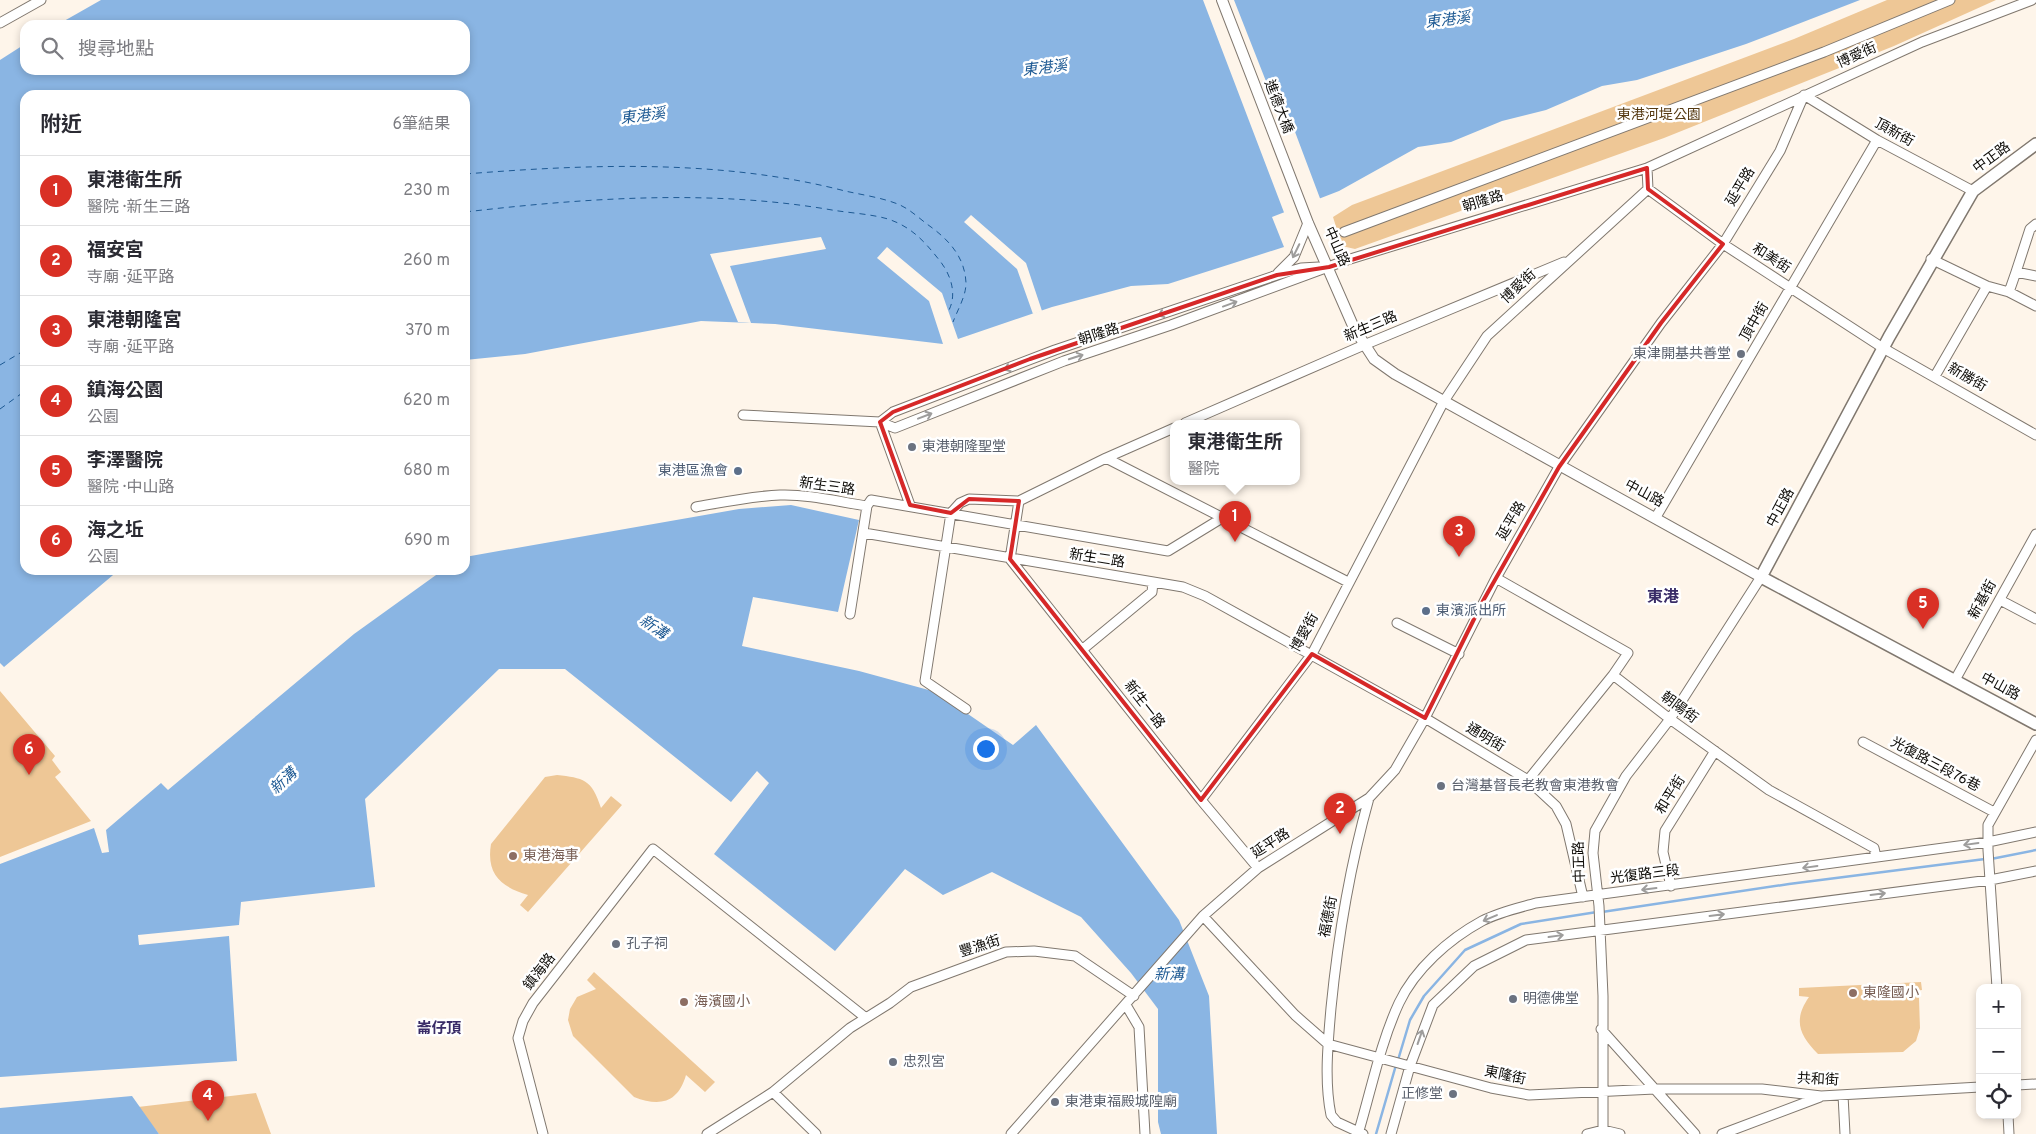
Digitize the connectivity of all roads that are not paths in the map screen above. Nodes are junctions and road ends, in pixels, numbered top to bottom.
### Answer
1 (41, 0) edge
2 (1222, 0) edge
3 (1950, 0) edge
4 (2032, 0) edge
5 (0, 23) edge
6 (1804, 95) junction
7 (1876, 140) junction
8 (2036, 144) edge
9 (1647, 168) junction
10 (1648, 189) junction
11 (1972, 191) junction
12 (1308, 223) junction
13 (2036, 224) edge
14 (1344, 232) dead end
15 (1723, 244) junction
16 (1931, 259) junction
17 (1568, 260) junction
18 (1329, 267) junction
19 (2016, 272) junction
20 (1277, 275) junction
21 (2036, 276) edge
22 (1987, 286) junction
23 (1790, 288) junction
24 (2009, 292) junction
25 (2036, 306) edge
26 (1364, 345) junction
27 (1883, 348) junction
28 (1935, 376) junction
29 (1444, 401) junction
30 (743, 414) dead end
31 (1192, 420) edge
32 (880, 422) junction
33 (1170, 430) edge
34 (2036, 434) edge
35 (1106, 458) junction
36 (1559, 467) junction
37 (1019, 501) junction
38 (867, 506) junction
39 (910, 506) junction
40 (696, 507) dead end
41 (951, 513) junction
42 (1656, 517) junction
43 (1222, 518) junction
44 (1014, 526) junction
45 (864, 533) junction
46 (2036, 534) edge
47 (946, 546) junction
48 (1010, 559) junction
49 (1761, 577) junction
50 (1496, 578) junction
51 (1153, 582) junction
52 (1348, 582) junction
53 (2000, 600) junction
54 (850, 614) dead end
55 (2036, 619) edge
56 (1397, 623) dead end
57 (1083, 650) junction
58 (1312, 654) junction
59 (1459, 654) junction
60 (1613, 675) junction
61 (1955, 680) junction
62 (966, 709) dead end
63 (1425, 718) junction
64 (1670, 719) junction
65 (2036, 724) edge
66 (2036, 740) edge
67 (1863, 742) dead end
68 (1715, 751) junction
69 (1528, 780) junction
70 (1369, 798) junction
71 (1201, 800) junction
72 (1994, 812) junction
73 (2036, 832) edge
74 (1988, 846) junction
75 (1876, 857) junction
76 (1258, 868) junction
77 (2036, 871) edge
78 (1990, 880) junction
79 (1671, 886) junction
80 (1597, 895) junction
81 (1583, 897) junction
82 (1203, 916) junction
83 (1599, 930) junction
84 (1997, 984) edge
85 (1134, 996) junction
86 (1126, 1005) junction
87 (866, 1018) junction
88 (1601, 1030) junction
89 (1328, 1044) junction
90 (1384, 1060) junction
91 (1408, 1065) junction
92 (2036, 1084) edge
93 (2021, 1085) edge
94 (1976, 1087) edge
95 (1656, 1089) junction
96 (773, 1092) junction
97 (1602, 1092) junction
98 (1843, 1095) junction
99 (1821, 1096) junction
100 (2008, 1119) edge
101 (1603, 1130) junction
102 (543, 1134) edge
103 (707, 1134) edge
104 (816, 1134) edge
105 (1012, 1134) edge
106 (1145, 1134) edge
107 (1360, 1134) edge
108 (1391, 1134) edge
109 (1587, 1134) edge
110 (1620, 1134) edge
111 (1695, 1134) edge
112 (1722, 1134) edge
113 (1845, 1134) edge
114 (2009, 1134) edge

1 - 5 street
2 - 12 street, 進德大橋
3 - 14 street
4 - 6 street, 博愛街
6 - 7 street, 頂新街
6 - 9 street, 博愛街
6 - 15 street, 延平路
7 - 11 street, 頂新街
7 - 23 street, 頂中街
8 - 11 main road, 中正路
9 - 10 street
9 - 18 street, 朝隆路
10 - 15 street, 和美街
10 - 17 street, 博愛街
11 - 16 main road, 中正路
12 - 18 street, 中山路
12 -> 20 street
13 - 19 street
15 - 23 street, 和美街
15 - 36 street, 延平路
16 - 22 street
16 - 27 main road, 中正路
17 - 26 street, 新生三路
17 - 29 street, 博愛街
18 - 20 street, 朝隆路
18 - 26 street, 中山路
32 -> 18 street, 朝隆路
19 - 21 street
19 - 24 street
20 -> 32 street, 朝隆路
22 - 24 street
22 - 28 street
23 - 27 street, 和美街
23 - 42 street, 頂中街
24 - 25 street
26 - 29 street, 中山路
26 - 31 street, 新生三路
27 - 28 street, 新勝街
27 - 49 main road, 中正路
28 - 34 street, 新勝街
29 - 36 street, 中山路
29 - 52 street, 博愛街
30 - 32 street, 朝隆路
32 - 39 street
33 - 35 street
35 - 37 street
35 - 43 street
36 - 42 street, 中山路
36 - 50 street, 延平路
37 - 41 street
37 - 44 street
38 - 39 street, 新生三路
38 - 40 street, 新生三路
38 - 45 street
39 - 41 street, 新生三路
41 - 44 street, 新生三路
41 - 47 street
42 - 49 street, 中山路
43 - 44 street, 新生三路
43 - 52 street
44 - 48 street
45 - 47 street, 新生二路
45 - 54 street
46 - 53 street, 新基街
47 - 48 street, 新生二路
47 - 62 street
48 - 51 street, 新生二路
48 - 57 street, 新生一路
49 - 61 main road, 中山路
49 - 64 street, 中正路
50 - 59 street, 延平路
50 - 60 street
51 - 57 street
51 - 58 street, 新生二路
52 - 58 street, 博愛街
53 - 55 street
53 - 61 street, 新基街
56 - 59 street
57 - 71 street, 新生一路
58 - 63 street, 通明街
58 - 71 street, 博愛街
59 - 63 street, 延平路
60 - 64 street, 朝陽街
60 - 69 street
61 - 65 main road, 中山路
63 - 69 street, 通明街
63 - 70 street, 延平路
64 - 68 street, 朝陽街
64 - 80 street, 中正路
66 - 72 street
67 - 72 street, 光復路三段76巷
68 - 75 street, 朝陽街
68 - 79 street, 和平街
69 - 81 street, 通明街
70 - 76 street, 延平路
70 - 89 street, 福德街
71 - 76 street, 新生一路
72 - 74 street
73 - 74 street, 光復路三段
74 -> 75 street, 光復路三段
74 - 78 street
75 -> 79 street, 光復路三段
76 - 82 street, 延平路
77 - 78 street
83 -> 78 street
78 - 84 street
79 -> 80 street, 光復路三段
80 - 81 street, 光復路三段
80 - 83 street, 中正路
81 -> 90 street, 光復路三段
82 - 85 street, 延平路
82 - 89 street
83 - 88 street
91 -> 83 street
85 - 86 street
85 - 87 street, 豐漁街
86 - 105 street
86 - 106 street
87 - 96 street, 豐漁街
87 - 102 street, 鎮海路
88 - 95 street
88 - 97 street
89 - 90 street
89 - 107 street, 福德街
90 - 91 street, 東隆街
90 - 107 street, 光復路三段
91 - 97 street, 東隆街
91 - 108 street
92 - 93 street
94 - 98 street, 共和街
95 - 97 street, 共和街
95 - 99 street, 共和街
95 - 111 street
96 - 103 street
96 - 104 street
97 - 101 street
98 - 99 street, 共和街
98 - 113 street
99 - 112 street
100 - 114 street
101 - 109 street
101 - 110 street

